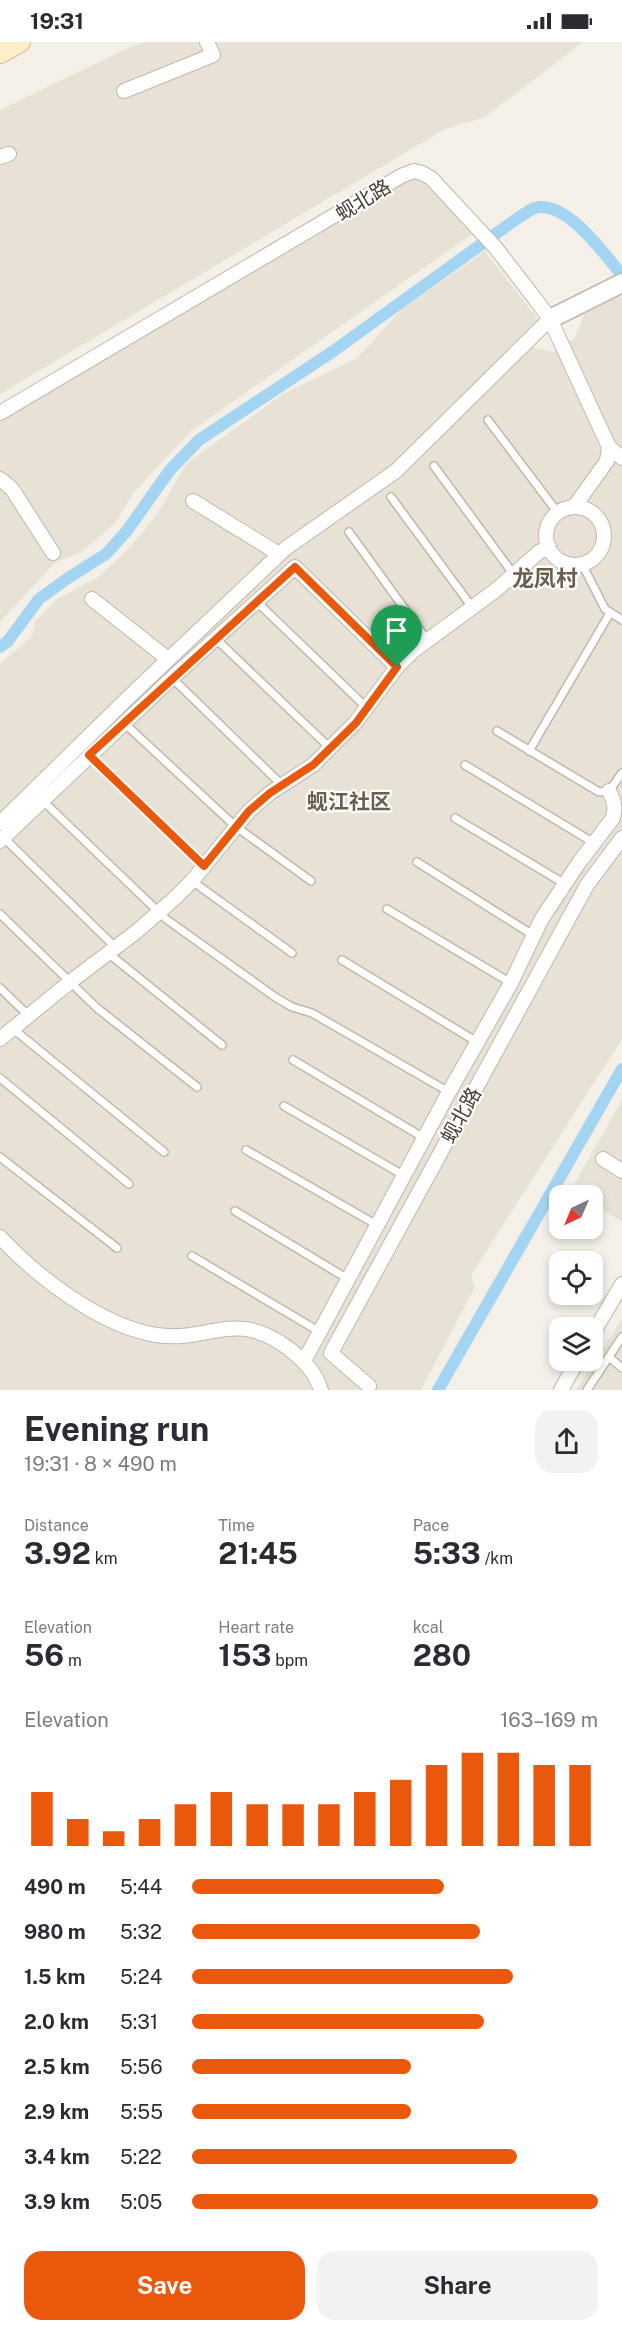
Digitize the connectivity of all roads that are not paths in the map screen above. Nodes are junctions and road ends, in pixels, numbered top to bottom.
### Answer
1 (20, 42) edge
2 (207, 42) edge
3 (0, 53) edge
4 (124, 91) dead end
5 (614, 287) edge
6 (550, 319) junction
7 (0, 412) edge
8 (488, 420) dead end
9 (609, 447) junction
10 (622, 458) edge
11 (434, 466) dead end
12 (0, 479) edge
13 (391, 497) dead end
14 (193, 501) dead end
15 (574, 507) junction
16 (558, 513) junction
17 (349, 532) dead end
18 (549, 547) junction
19 (53, 553) dead end
20 (279, 554) junction
21 (582, 564) junction
22 (514, 575) junction
23 (92, 599) dead end
24 (257, 602) junction
25 (472, 607) junction
26 (610, 613) junction
27 (622, 620) edge
28 (216, 639) junction
29 (427, 640) junction
30 (168, 659) junction
31 (397, 667) junction
32 (172, 678) junction
33 (367, 708) junction
34 (124, 723) junction
35 (497, 732) dead end
36 (330, 748) junction
37 (529, 751) junction
38 (89, 755) junction
39 (465, 765) dead end
40 (622, 773) edge
41 (283, 786) junction
42 (609, 791) junction
43 (43, 801) junction
44 (455, 818) dead end
45 (0, 823) edge
46 (235, 826) junction
47 (622, 838) edge
48 (2, 840) edge
49 (594, 843) junction
50 (417, 862) dead end
51 (204, 866) junction
52 (192, 881) junction
53 (311, 881) dead end
54 (565, 884) junction
55 (387, 909) dead end
56 (159, 912) junction
57 (0, 915) edge
58 (532, 935) junction
59 (112, 950) junction
60 (292, 952) dead end
61 (342, 960) dead end
62 (70, 982) junction
63 (511, 982) junction
64 (0, 988) edge
65 (28, 1016) junction
66 (12, 1028) junction
67 (0, 1039) edge
68 (477, 1042) junction
69 (222, 1045) dead end
70 (293, 1060) dead end
71 (0, 1078) edge
72 (197, 1087) dead end
73 (449, 1092) junction
74 (284, 1106) dead end
75 (423, 1138) junction
76 (246, 1150) dead end
77 (164, 1152) dead end
78 (0, 1157) edge
79 (603, 1160) dead end
80 (622, 1171) edge
81 (403, 1176) junction
82 (129, 1184) dead end
83 (235, 1211) dead end
84 (377, 1225) junction
85 (0, 1237) edge
86 (117, 1248) dead end
87 (192, 1256) dead end
88 (348, 1279) junction
89 (622, 1284) edge
90 (603, 1317) edge
91 (320, 1332) junction
92 (622, 1337) edge
93 (609, 1357) junction
94 (304, 1361) junction
95 (622, 1368) edge
96 (572, 1371) edge
97 (369, 1386) dead end
98 (321, 1390) edge
99 (561, 1390) edge
100 (587, 1390) edge

1 - 3 main road
2 - 4 street
5 - 6 street
6 - 7 street, 蚬北路
6 - 9 street, 蚬北路
6 - 20 street
8 - 16 lane
9 - 10 street, 蚬北路
9 - 15 street
11 - 22 lane
12 - 19 street
13 - 25 lane
14 - 20 street
15 - 16 street
15 - 21 street
16 - 18 street
17 - 29 lane
18 - 21 street
18 - 22 street
20 - 30 street
21 - 26 lane
22 - 25 street
23 - 30 street
24 - 28 street
24 - 31 street
24 - 33 lane
25 - 29 street
26 - 27 lane
26 - 37 lane
28 - 32 street
28 - 36 lane
29 - 31 street
30 - 45 street
31 - 33 street
32 - 34 street
32 - 41 lane
33 - 36 street
34 - 38 street
34 - 46 lane
35 - 37 lane
36 - 41 street
37 - 42 lane
38 - 43 street
38 - 51 lane
39 - 49 lane
40 - 42 lane
41 - 46 street
42 - 49 street
43 - 48 street
43 - 56 lane
44 - 54 lane
46 - 51 street
46 - 53 lane
47 - 97 street, 蚬北路
48 - 59 lane
49 - 54 street
50 - 58 lane
51 - 52 street
52 - 56 street
52 - 60 lane
54 - 58 street
55 - 63 lane
56 - 59 street
56 - 73 lane
57 - 62 lane
58 - 63 street
59 - 62 street
59 - 69 lane
61 - 68 lane
62 - 65 street
62 - 72 lane
63 - 68 street
64 - 65 lane
65 - 66 street
66 - 67 street
66 - 77 lane
68 - 73 street
70 - 75 lane
71 - 82 lane
73 - 75 street
74 - 81 lane
75 - 81 street
76 - 84 lane
78 - 86 lane
79 - 80 street
81 - 84 street
83 - 88 lane
84 - 88 street
85 - 94 street
87 - 91 lane
88 - 91 street
89 - 90 street
91 - 94 street
92 - 93 lane
93 - 95 lane
93 - 100 lane
94 - 98 street
96 - 99 street

